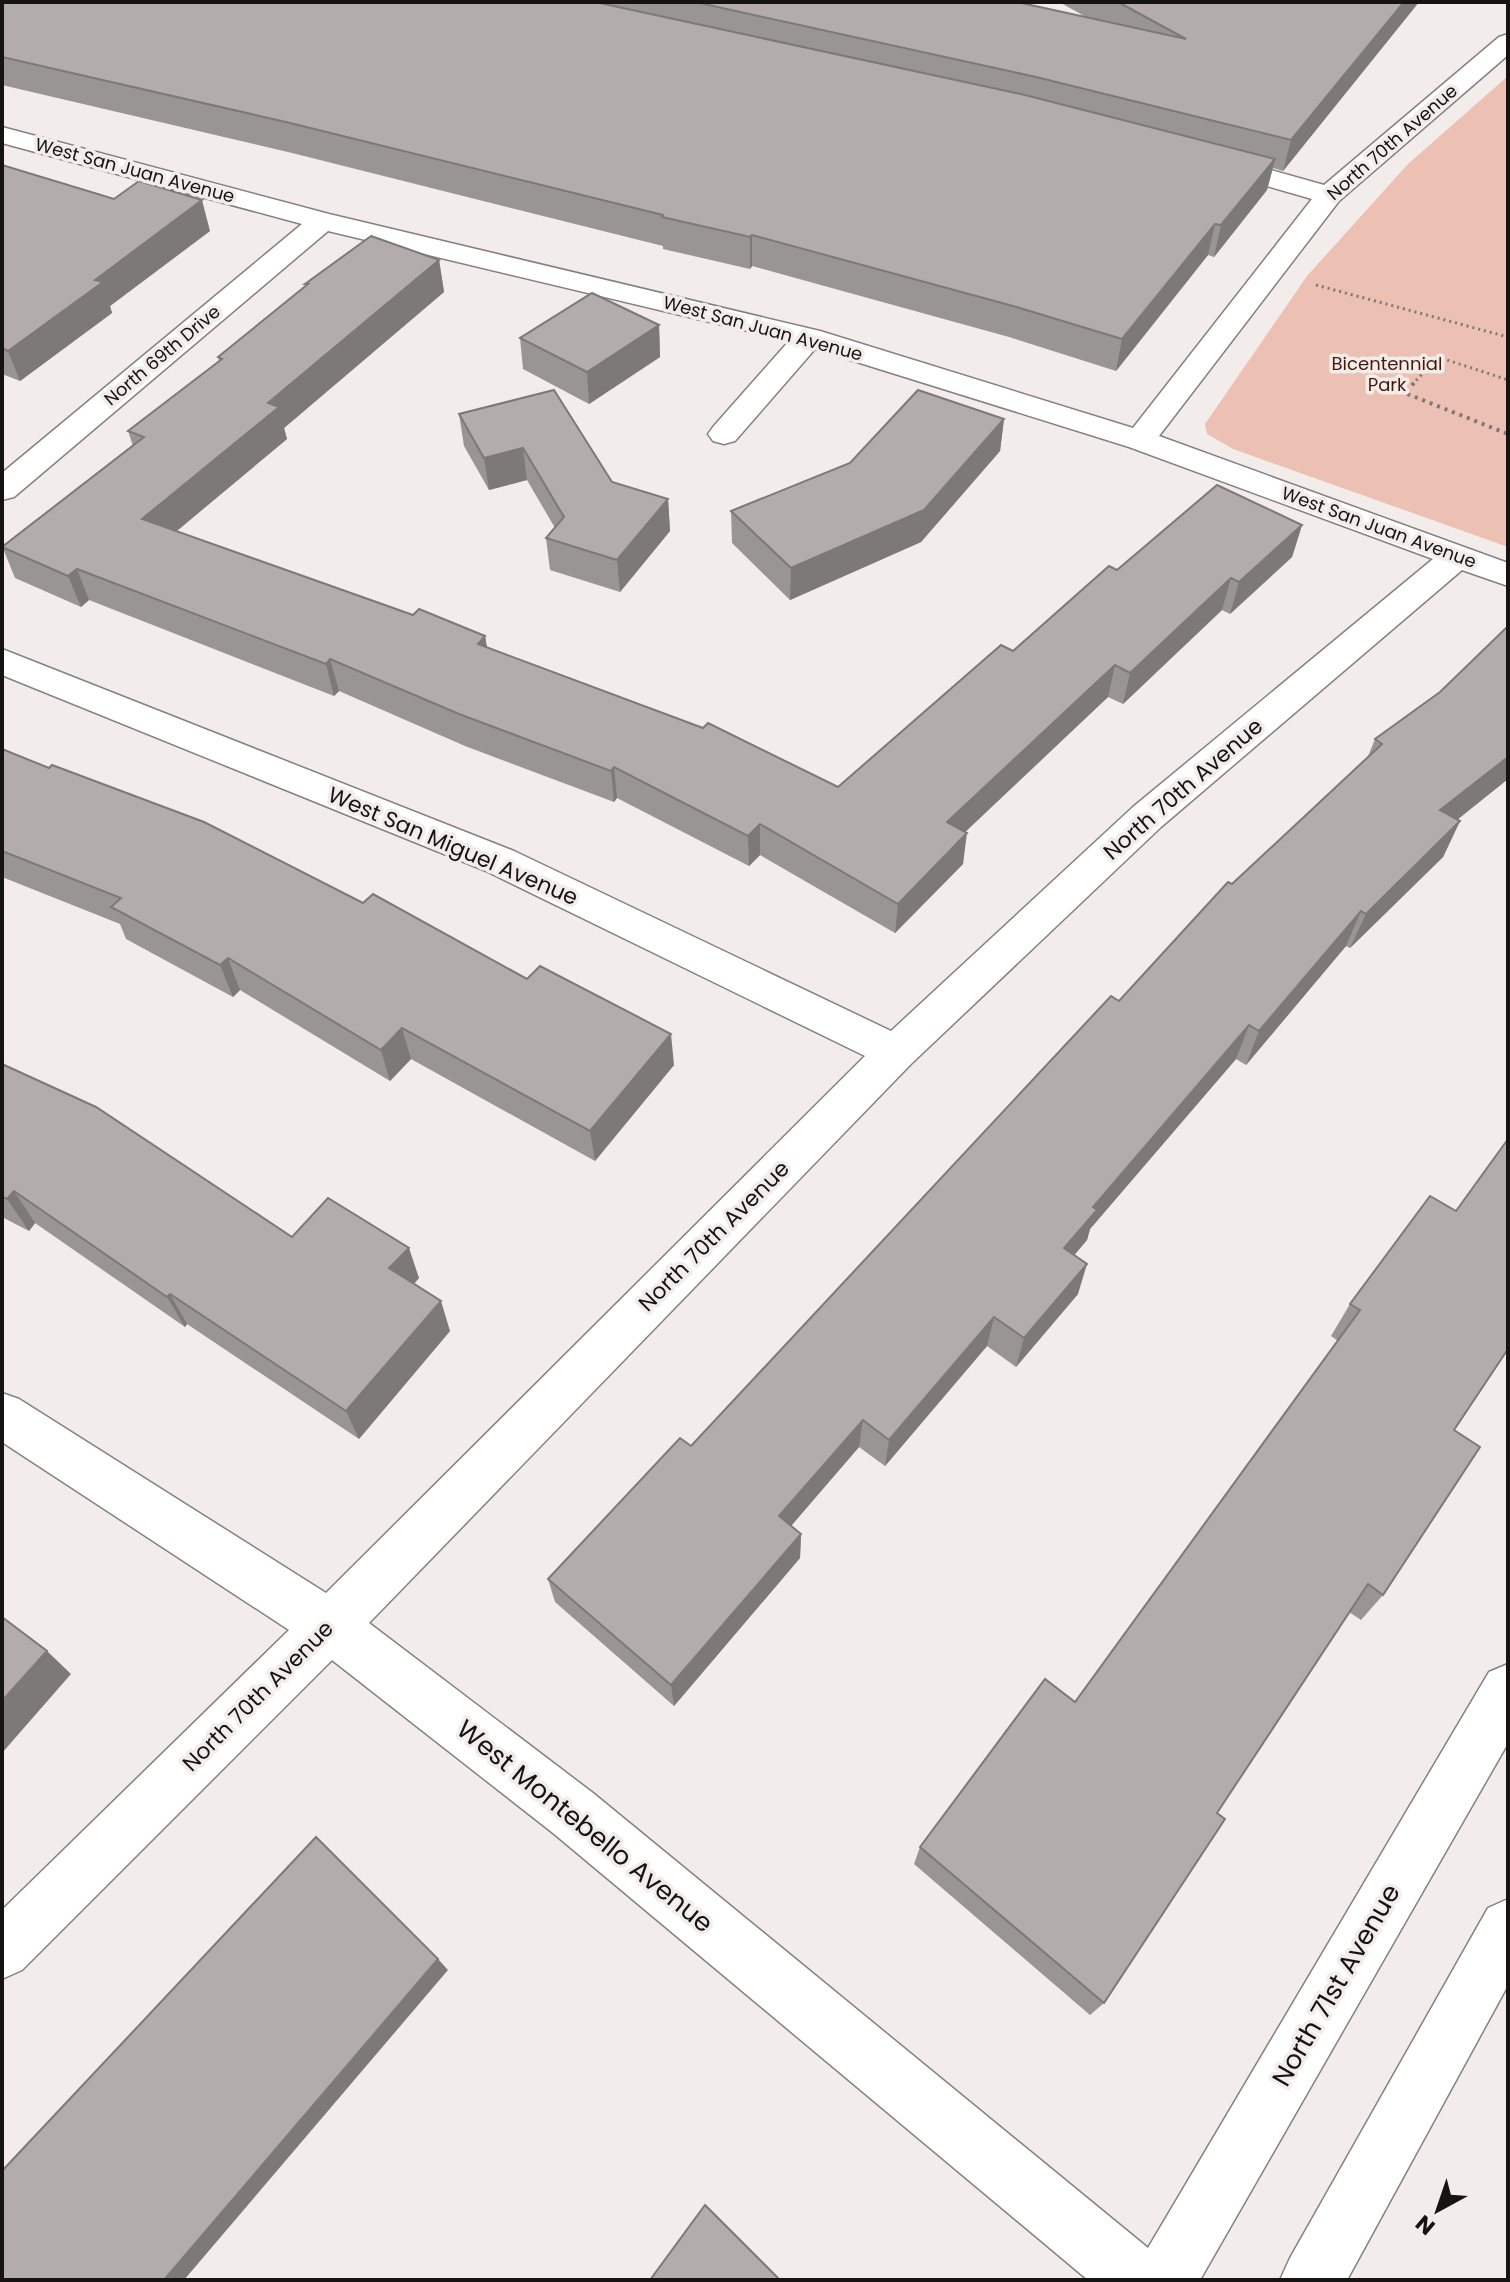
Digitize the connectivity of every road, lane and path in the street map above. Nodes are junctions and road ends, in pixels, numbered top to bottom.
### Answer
1 (1508, 42) edge
2 (2, 135) edge
3 (1191, 156) edge
4 (1329, 195) junction
5 (323, 221) junction
6 (1272, 272) junction
7 (809, 337) junction
8 (1508, 337) edge
9 (1508, 380) edge
10 (724, 434) dead end
11 (1508, 434) edge
12 (1140, 440) junction
13 (2, 490) edge
14 (1459, 555) junction
15 (1508, 575) edge
16 (2, 661) edge
17 (896, 1052) junction
18 (2, 1415) edge
19 (330, 1626) junction
20 (1508, 1691) edge
21 (1508, 1928) edge
22 (2, 1950) edge
23 (1137, 2280) edge
24 (1165, 2280) edge
25 (1312, 2280) edge

1 - 4 street, North 70th Avenue
2 - 5 street, West San Juan Avenue
3 - 4 street
4 - 6 street, North 70th Avenue
5 - 7 street, West San Juan Avenue
5 - 13 street, North 69th Drive
6 - 8 path
6 - 12 street, North 70th Avenue
7 - 10 street
7 - 12 street, West San Juan Avenue
9 - 11 path
12 - 14 street, West San Juan Avenue
14 - 15 street, West San Juan Avenue
14 - 17 street, North 70th Avenue
16 - 17 street, West San Miguel Avenue
17 - 19 street, North 70th Avenue
18 - 19 street, West Montebello Avenue
19 - 22 street, North 70th Avenue
19 - 23 street, West Montebello Avenue
20 - 24 street, North 71st Avenue
21 - 25 street

